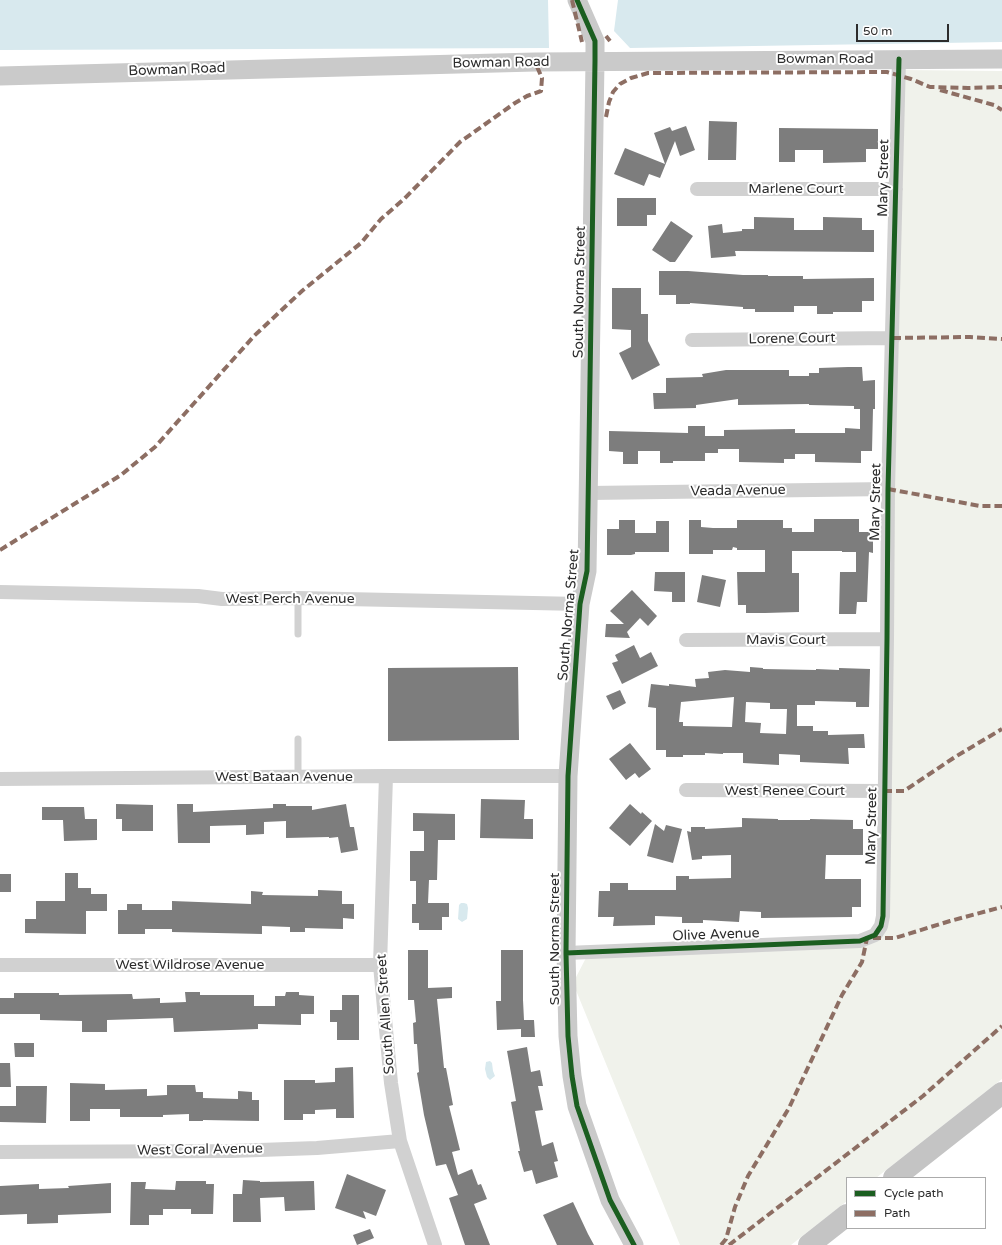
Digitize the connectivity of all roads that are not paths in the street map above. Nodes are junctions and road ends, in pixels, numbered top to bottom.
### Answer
1 (578, 1) edge
2 (899, 59) junction
3 (1002, 59) edge
4 (595, 61) junction
5 (0, 76) edge
6 (697, 189) dead end
7 (896, 189) junction
8 (893, 338) junction
9 (692, 340) dead end
10 (888, 489) junction
11 (589, 493) junction
12 (0, 592) edge
13 (298, 598) junction
14 (580, 604) junction
15 (298, 634) dead end
16 (887, 639) junction
17 (686, 640) dead end
18 (298, 739) dead end
19 (386, 776) junction
20 (568, 776) junction
21 (298, 777) junction
22 (0, 779) edge
23 (686, 790) dead end
24 (884, 791) junction
25 (867, 938) joint
26 (566, 953) junction
27 (0, 965) edge
28 (380, 965) junction
29 (1002, 1093) edge
30 (1002, 1112) edge
31 (400, 1141) junction
32 (0, 1152) edge
33 (895, 1177) edge
34 (918, 1177) edge
35 (846, 1216) edge
36 (851, 1229) edge
37 (435, 1245) edge
38 (634, 1245) edge
39 (809, 1245) edge
40 (830, 1245) edge

1 - 4 street, South Norma Street
2 - 3 street, Bowman Road
2 - 4 street, Bowman Road
2 - 7 street, Mary Street
4 - 5 street, Bowman Road
4 - 11 street, South Norma Street
6 - 7 street, Marlene Court
7 - 8 street, Mary Street
8 - 9 street, Lorene Court
8 - 10 street, Mary Street
10 - 11 street, Veada Avenue
10 - 16 street, Mary Street
11 - 14 street, South Norma Street
12 - 13 street, West Perch Avenue
13 - 14 street, West Perch Avenue
13 - 15 lane
14 - 20 street, South Norma Street
16 - 17 street, Mavis Court
16 - 24 street, Mary Street
18 - 21 lane
19 - 20 street, West Bataan Avenue
19 - 21 street, West Bataan Avenue
19 - 28 street, South Allen Street
20 - 26 street, South Norma Street
21 - 22 street, West Bataan Avenue
23 - 24 street, West Renee Court
24 - 25 street, Mary Street
25 - 26 street, Olive Avenue
26 - 38 street, South Norma Street
27 - 28 street, West Wildrose Avenue
28 - 31 street, South Allen Street
29 - 33 main road
30 - 34 main road
31 - 32 street, West Coral Avenue
31 - 37 street, South Allen Street
35 - 39 main road
36 - 40 main road

